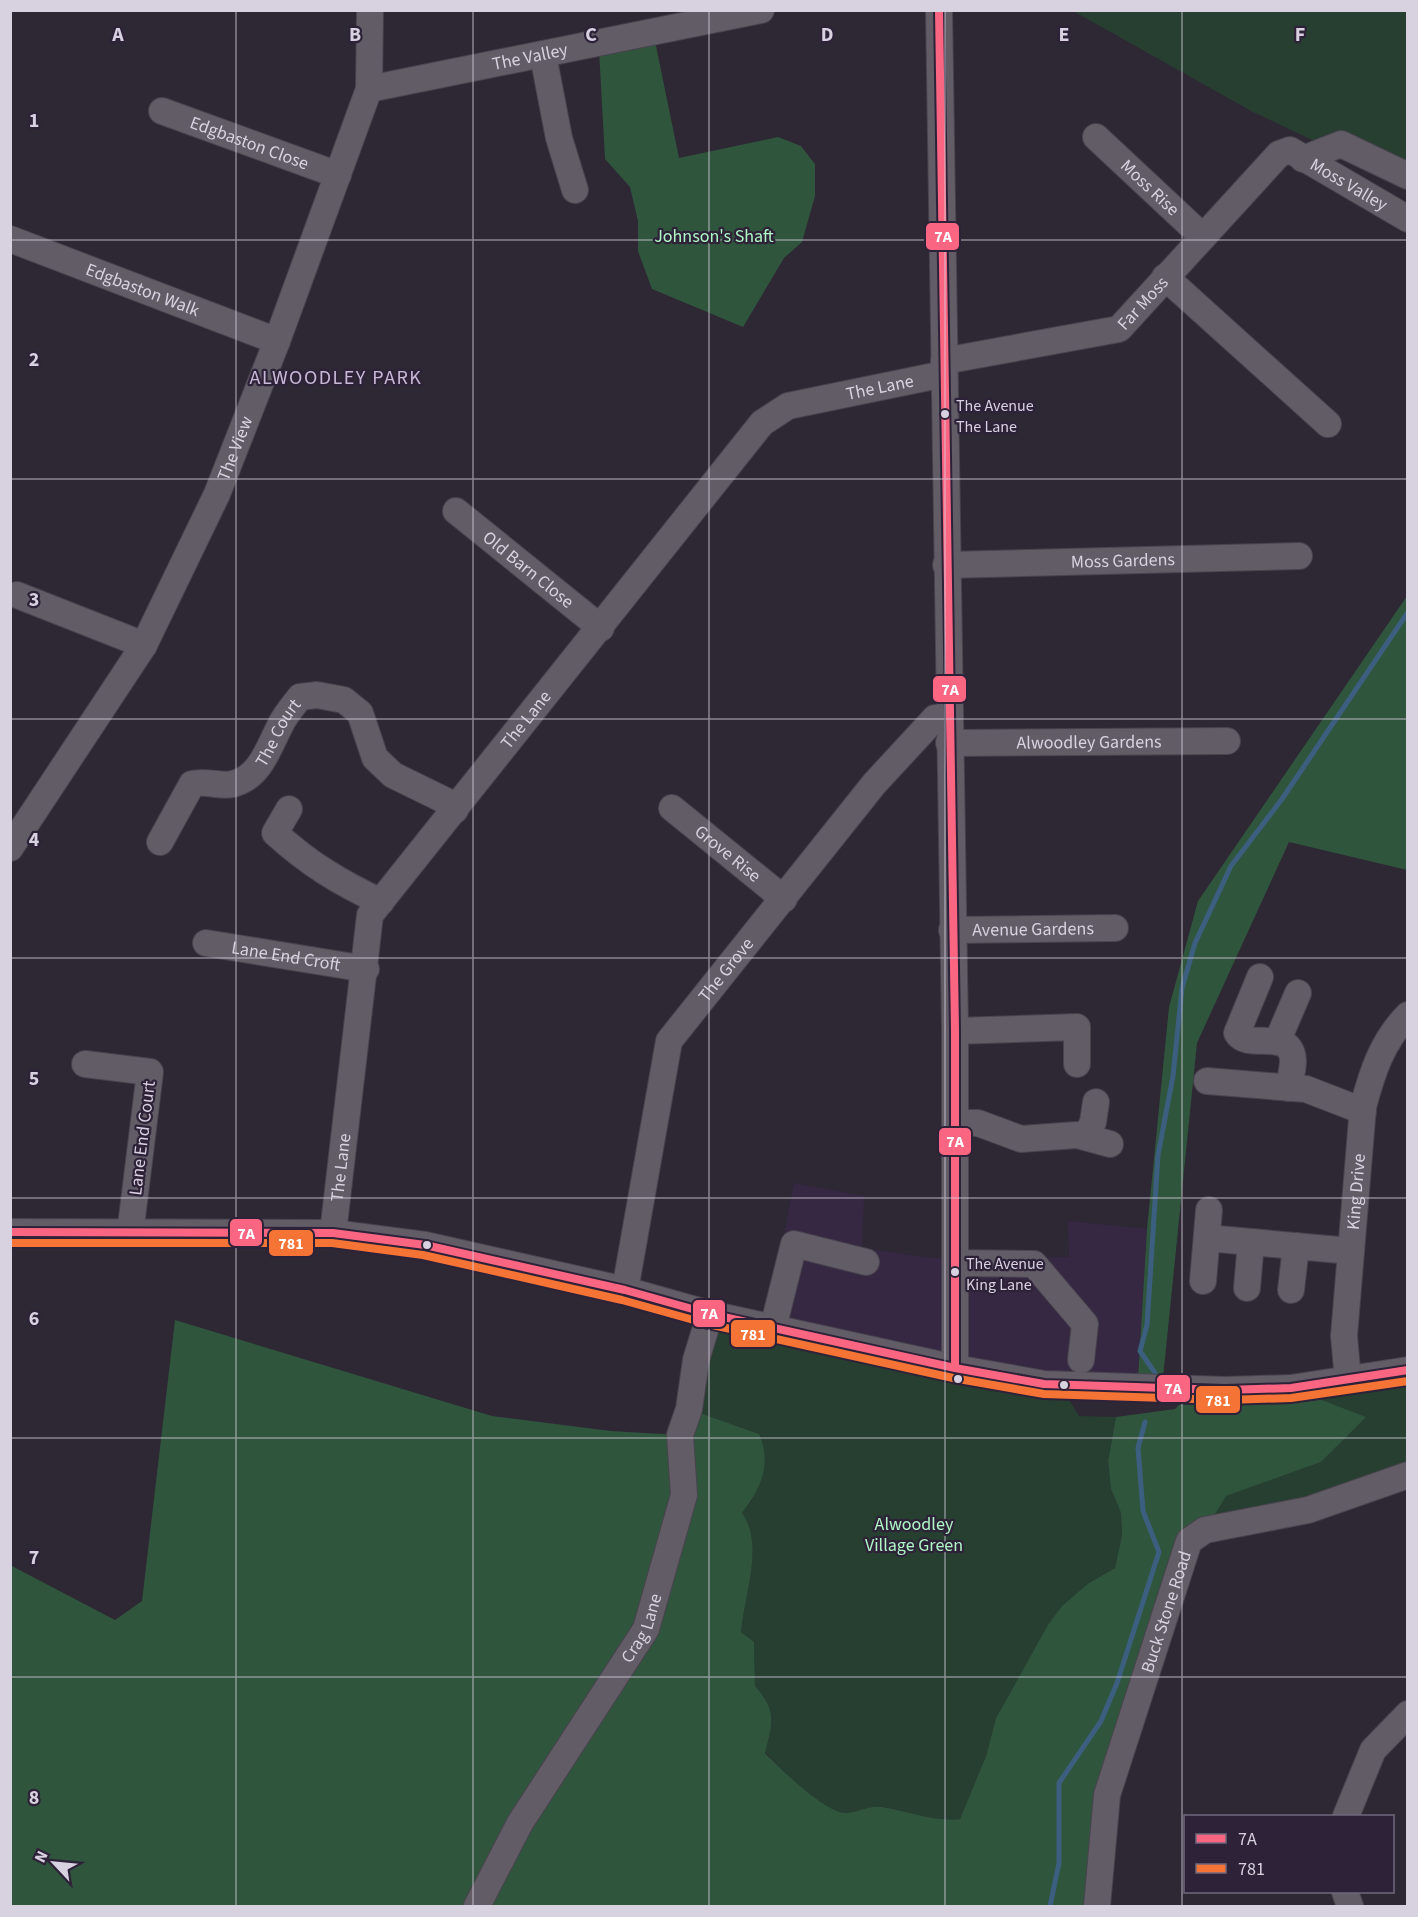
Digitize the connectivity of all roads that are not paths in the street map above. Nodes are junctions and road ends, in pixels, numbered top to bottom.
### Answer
1 (370, 10) edge
2 (761, 10) edge
3 (939, 10) edge
4 (683, 19) edge
5 (543, 55) junction
6 (369, 89) junction
7 (162, 111) dead end
8 (1096, 137) dead end
9 (1297, 154) junction
10 (338, 175) junction
11 (1407, 176) edge
12 (575, 190) dead end
13 (1407, 219) edge
14 (1203, 237) junction
15 (10, 239) edge
16 (1165, 277) junction
17 (277, 341) junction
18 (944, 367) junction
19 (1328, 424) dead end
20 (456, 512) dead end
21 (1299, 556) dead end
22 (946, 565) junction
23 (17, 595) dead end
24 (601, 628) junction
25 (144, 645) junction
26 (950, 717) junction
27 (1227, 741) dead end
28 (949, 743) junction
29 (672, 808) dead end
30 (290, 809) dead end
31 (455, 810) junction
32 (160, 842) dead end
33 (10, 848) edge
34 (784, 899) junction
35 (381, 902) junction
36 (1115, 928) dead end
37 (952, 930) junction
38 (206, 943) dead end
39 (366, 969) junction
40 (1260, 977) dead end
41 (1298, 993) dead end
42 (1407, 1015) edge
43 (955, 1031) junction
44 (1277, 1042) junction
45 (85, 1064) dead end
46 (1077, 1064) dead end
47 (1207, 1081) dead end
48 (1289, 1088) junction
49 (1096, 1102) dead end
50 (1363, 1112) junction
51 (955, 1123) junction
52 (1209, 1210) dead end
53 (10, 1232) edge
54 (333, 1233) junction
55 (130, 1234) junction
56 (1207, 1238) junction
57 (1251, 1242) junction
58 (1296, 1246) junction
59 (1351, 1251) junction
60 (866, 1262) dead end
61 (955, 1263) junction
62 (1203, 1281) dead end
63 (1247, 1288) dead end
64 (625, 1290) junction
65 (1292, 1290) dead end
66 (710, 1314) junction
67 (773, 1328) junction
68 (708, 1356) dead end
69 (1081, 1360) dead end
70 (955, 1368) junction
71 (1407, 1370) edge
72 (1348, 1380) junction
73 (1407, 1475) edge
74 (1407, 1714) edge
75 (1346, 1815) edge
76 (477, 1906) edge
77 (1097, 1906) edge

1 - 6 street, The View
2 - 4 street, The Valley
3 - 18 street
4 - 5 street, The Valley
5 - 6 street, The Valley
5 - 12 street
6 - 10 street, The View
7 - 10 street, Edgbaston Close
8 - 14 street, Moss Rise
9 - 11 street, Far Moss
9 - 13 street, Moss Valley
9 - 14 street, Far Moss
10 - 17 street, The View
14 - 16 street, Far Moss
15 - 17 street, Edgbaston Walk
16 - 18 street, Far Moss
16 - 19 street
17 - 25 street, The View
18 - 22 street
18 - 24 street, The Lane
20 - 24 street, Old Barn Close
21 - 22 street, Moss Gardens
22 - 26 street
23 - 25 street
24 - 31 street, The Lane
25 - 33 street, The View
26 - 28 street
26 - 34 street, The Grove
27 - 28 street, Alwoodley Gardens
28 - 37 street
29 - 34 street, Grove Rise
30 - 35 street
31 - 32 street, The Court
31 - 35 street, The Lane
34 - 64 street, The Grove
35 - 39 street, The Lane
36 - 37 street, Avenue Gardens
37 - 43 street
38 - 39 street, Lane End Croft
39 - 54 street, The Lane
40 - 44 street
41 - 44 street
42 - 50 street, King Drive
43 - 46 street
43 - 51 street
44 - 48 street
45 - 55 street, Lane End Court
47 - 48 street
48 - 50 street
49 - 51 street
50 - 59 street, King Drive
51 - 61 street
52 - 56 street
53 - 55 street
54 - 55 street
54 - 64 street
56 - 57 street
56 - 62 street
57 - 58 street
57 - 63 street
58 - 59 street
58 - 65 street
59 - 72 street, King Drive
60 - 67 street
61 - 69 street
61 - 70 street
64 - 66 street
66 - 67 street
66 - 68 street
66 - 76 street, Crag Lane
67 - 70 street
70 - 72 street
71 - 72 street
73 - 77 street, Buck Stone Road
74 - 75 street

